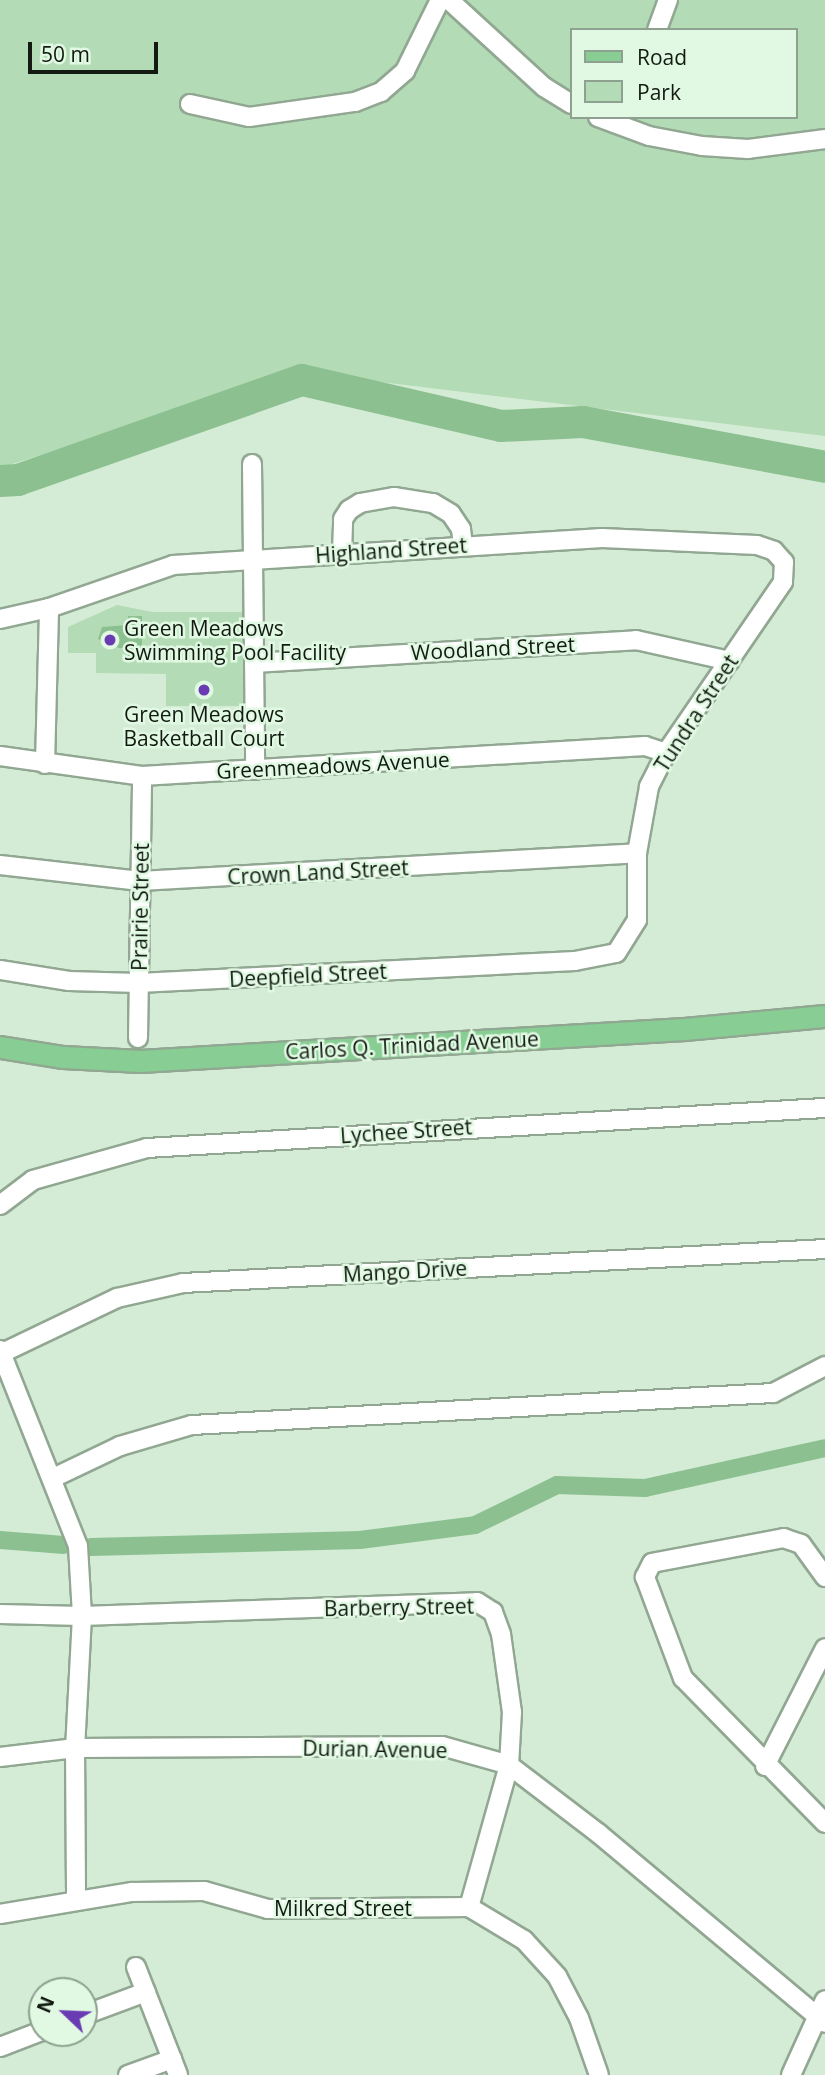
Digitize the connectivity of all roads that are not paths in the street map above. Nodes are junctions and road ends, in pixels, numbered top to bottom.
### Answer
1 (440, 0) edge
2 (449, 0) edge
3 (668, 0) edge
4 (658, 28) edge
5 (570, 103) edge
6 (190, 104) dead end
7 (623, 122) edge
8 (825, 139) edge
9 (252, 464) dead end
10 (463, 545) junction
11 (342, 553) junction
12 (253, 560) junction
13 (784, 562) joint
14 (48, 608) junction
15 (0, 619) edge
16 (730, 661) junction
17 (254, 663) junction
18 (666, 753) junction
19 (0, 756) edge
20 (45, 764) junction
21 (255, 770) junction
22 (142, 776) junction
23 (637, 853) junction
24 (0, 865) edge
25 (140, 881) junction
26 (616, 953) joint
27 (0, 970) edge
28 (139, 984) junction
29 (825, 1016) edge
30 (138, 1038) dead end
31 (0, 1047) edge
32 (825, 1108) edge
33 (0, 1205) edge
34 (825, 1249) edge
35 (1, 1353) edge
36 (825, 1366) edge
37 (53, 1478) junction
38 (825, 1577) edge
39 (0, 1614) edge
40 (82, 1616) junction
41 (825, 1648) edge
42 (75, 1748) junction
43 (0, 1757) edge
44 (509, 1765) junction
45 (765, 1766) junction
46 (825, 1823) edge
47 (76, 1900) junction
48 (469, 1907) junction
49 (0, 1914) edge
50 (136, 1967) dead end
51 (146, 1992) junction
52 (825, 2000) edge
53 (98, 2010) edge
54 (821, 2022) edge
55 (28, 2036) edge
56 (0, 2047) edge
57 (175, 2067) edge
58 (128, 2075) edge
59 (599, 2075) edge
60 (791, 2075) edge

1 - 6 street
2 - 5 street
3 - 4 street
7 - 8 street
9 - 12 street
10 - 11 street, Highland Street
10 - 11 street
10 - 13 street, Highland Street
11 - 12 street, Highland Street
12 - 14 street, Highland Street
12 - 17 street
13 - 16 street, Tundra Street
14 - 15 street, Highland Street
14 - 20 street
16 - 17 street, Woodland Street
16 - 18 street, Tundra Street
17 - 21 street
18 - 21 street, Greenmeadows Avenue
18 - 23 street, Tundra Street
19 - 20 street, Greenmeadows Avenue
20 - 22 street, Greenmeadows Avenue
21 - 22 street, Greenmeadows Avenue
22 - 25 street, Prairie Street
23 - 25 street, Crown Land Street
23 - 26 street, Tundra Street
24 - 25 street, Crown Land Street
25 - 28 street, Prairie Street
26 - 28 street, Deepfield Street
27 - 28 street, Deepfield Street
28 - 30 street, Prairie Street
29 - 31 main road, Carlos Q. Trinidad Avenue
32 - 33 street, Lychee Street
34 - 35 street, Mango Drive
35 - 37 street
36 - 37 street
37 - 40 street
38 - 45 street
39 - 40 street, Barberry Street
40 - 42 street
40 - 44 street, Barberry Street
41 - 45 street
42 - 43 street, Durian Avenue
42 - 44 street, Durian Avenue
42 - 47 street
44 - 48 street, Barberry Street
44 - 54 street, Durian Avenue
45 - 46 street
47 - 48 street, Milkred Street
47 - 49 street, Milkred Street
48 - 59 street
50 - 51 street
51 - 53 street
51 - 57 street
52 - 54 street
54 - 60 street
55 - 56 street
57 - 58 street

